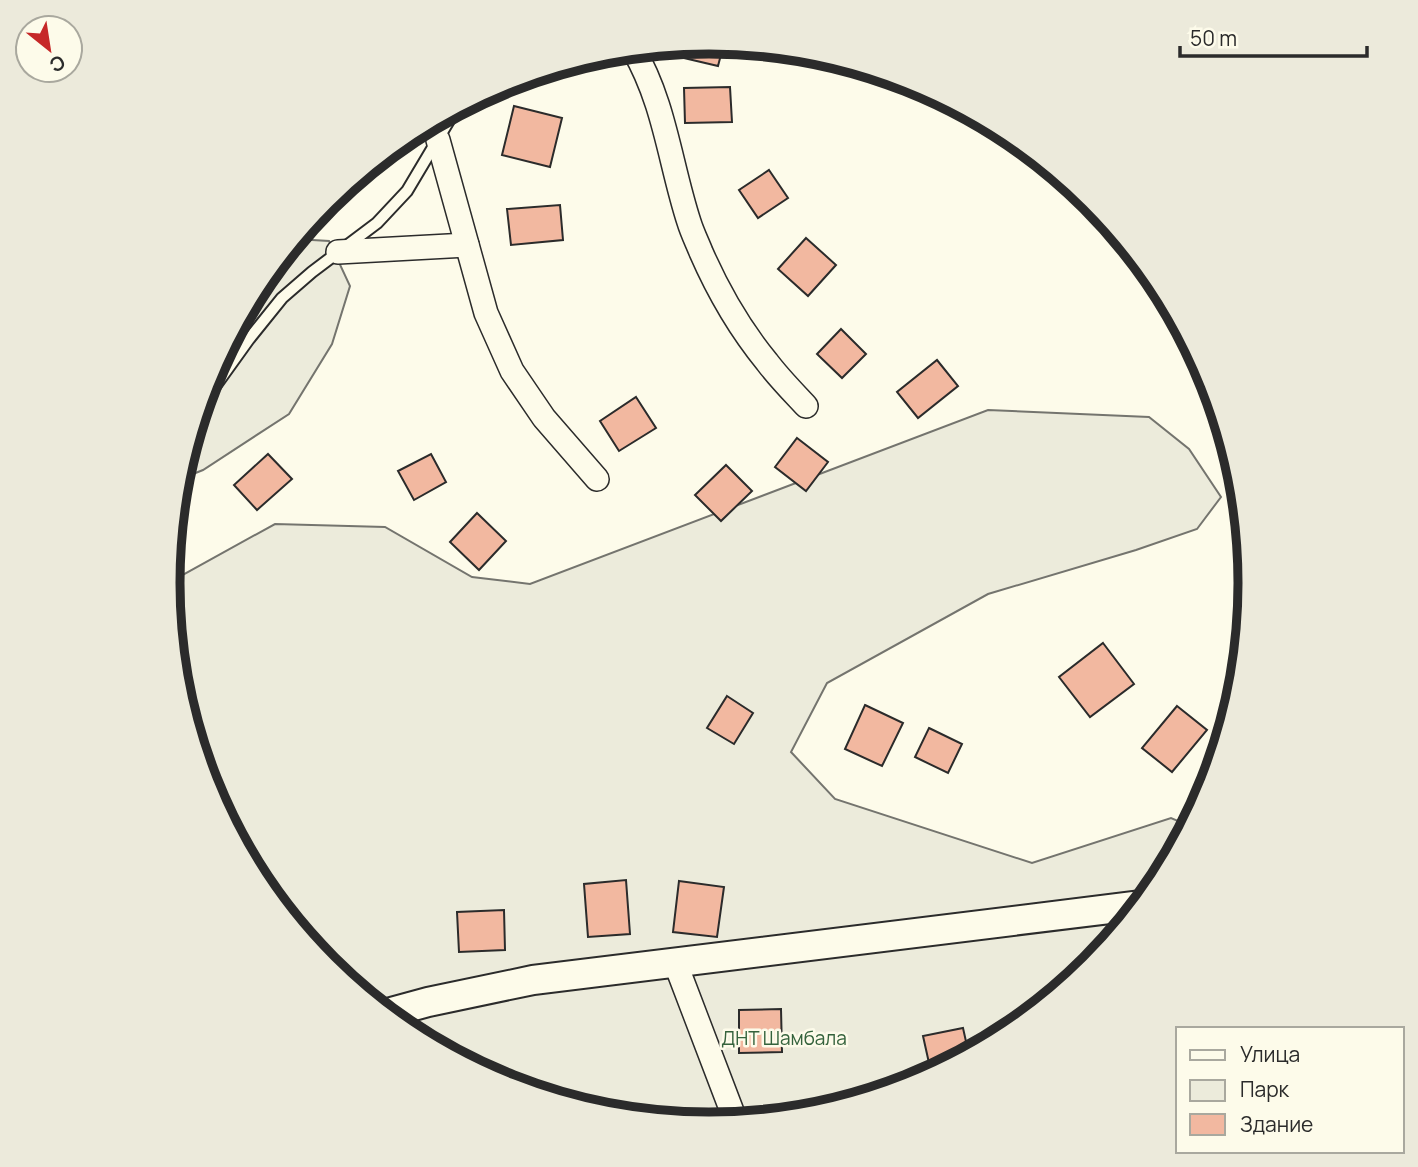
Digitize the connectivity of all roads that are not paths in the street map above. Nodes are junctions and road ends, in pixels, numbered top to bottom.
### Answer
1 (639, 59) edge
2 (448, 123) edge
3 (438, 140) junction
4 (467, 245) junction
5 (338, 252) junction
6 (222, 377) edge
7 (806, 406) dead end
8 (597, 479) dead end
9 (1128, 907) edge
10 (675, 962) junction
11 (397, 1010) edge
12 (732, 1112) edge

1 - 7 street
2 - 3 lane
3 - 4 street
3 - 5 lane
4 - 5 street
4 - 8 street
5 - 6 lane
9 - 10 street
10 - 11 street
10 - 12 street

